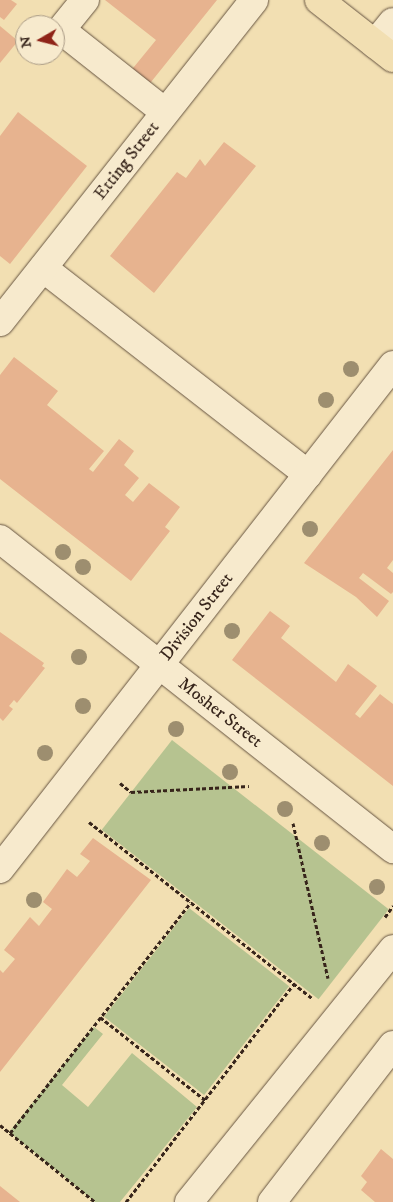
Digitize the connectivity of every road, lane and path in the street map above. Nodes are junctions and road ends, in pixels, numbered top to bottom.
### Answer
1 (85, 0) edge
2 (254, 0) edge
3 (319, 0) edge
4 (393, 22) edge
5 (384, 51) edge
6 (165, 112) junction
7 (43, 268) junction
8 (0, 322) edge
9 (393, 365) edge
10 (308, 474) junction
11 (0, 539) edge
12 (159, 665) junction
13 (120, 783) dead end
14 (248, 786) dead end
15 (89, 822) dead end
16 (293, 823) dead end
17 (393, 849) edge
18 (0, 868) edge
19 (191, 902) junction
20 (393, 906) edge
21 (382, 922) dead end
22 (393, 949) edge
23 (329, 981) dead end
24 (294, 984) junction
25 (321, 999) dead end
26 (100, 1017) junction
27 (393, 1045) edge
28 (205, 1100) junction
29 (0, 1125) edge
30 (10, 1133) junction
31 (95, 1202) edge
32 (126, 1202) edge
33 (189, 1202) edge
34 (272, 1202) edge

1 - 6 street
2 - 6 street, Etting Street
3 - 5 main road
4 - 5 street
6 - 7 street, Etting Street
7 - 8 street, Etting Street
7 - 10 street
9 - 10 street, Division Street
10 - 12 street, Division Street
11 - 12 street, Mosher Street
12 - 17 street, Mosher Street
12 - 18 street, Division Street
13 - 14 path
15 - 19 path
16 - 23 path
19 - 24 path
19 - 26 path
20 - 21 path
22 - 33 street
24 - 25 path
24 - 28 path
26 - 28 path
26 - 30 path
27 - 34 street
28 - 32 path
29 - 30 path
30 - 31 path

